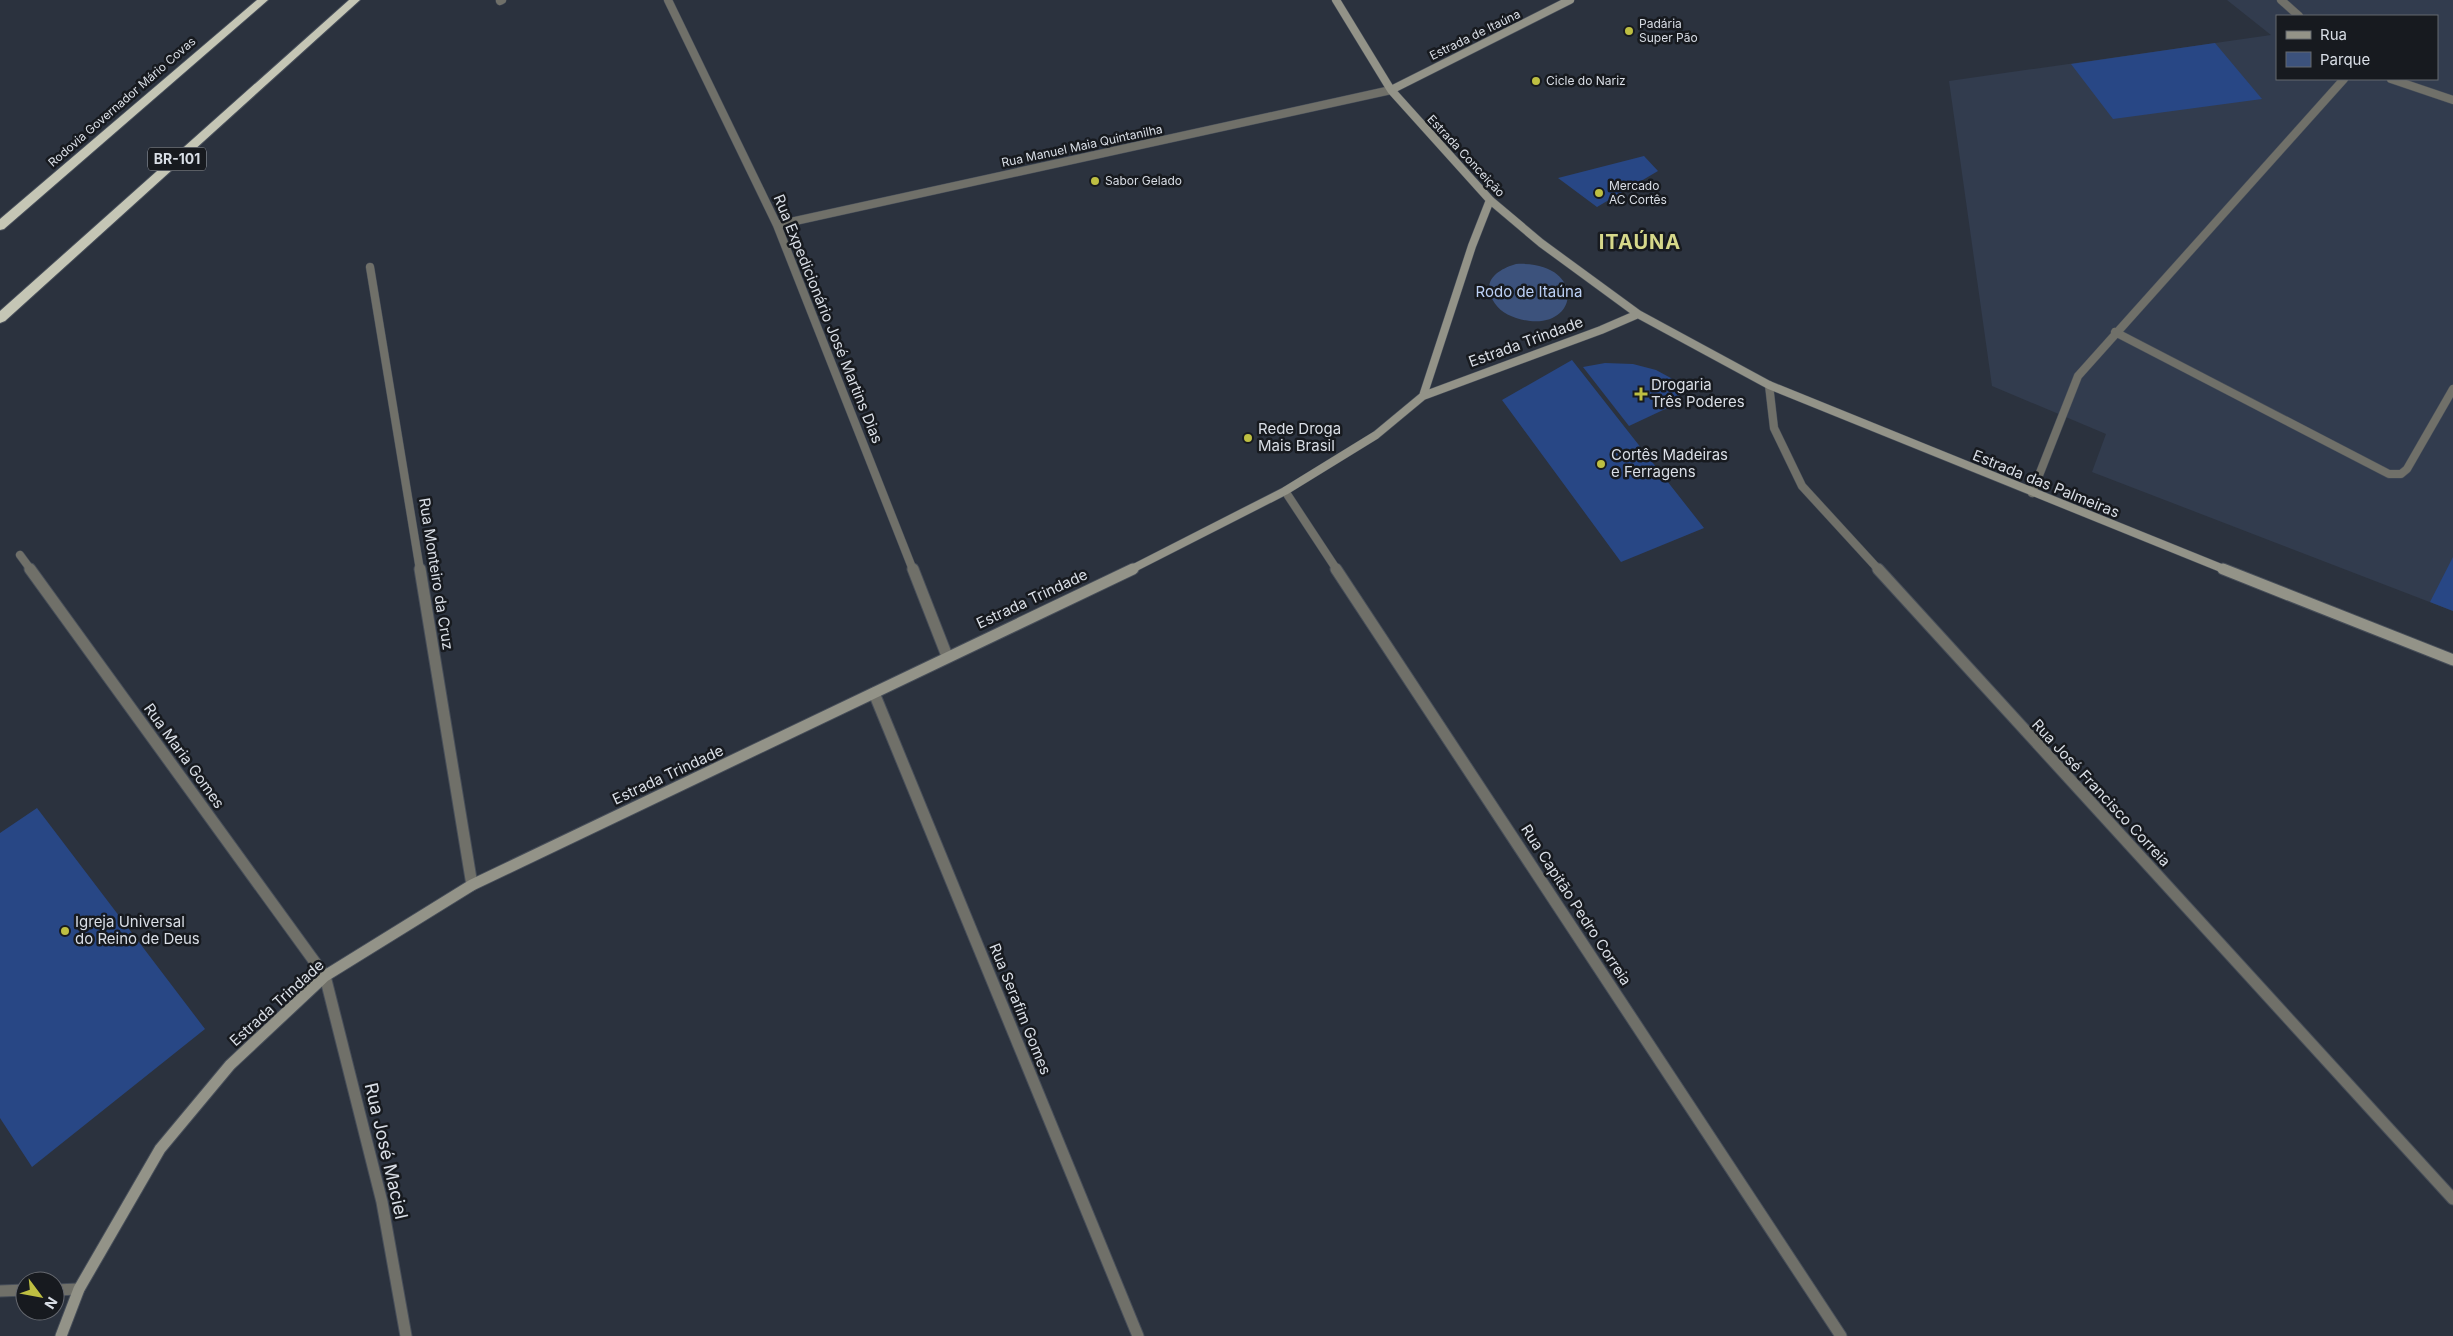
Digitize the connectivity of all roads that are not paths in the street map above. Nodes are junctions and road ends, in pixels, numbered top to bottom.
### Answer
1 (263, 0) edge
2 (355, 0) edge
3 (668, 0) edge
4 (1336, 0) edge
5 (1570, 0) edge
6 (2280, 0) edge
7 (2298, 15) edge
8 (2343, 80) edge
9 (2394, 80) edge
10 (1391, 90) junction
11 (2453, 100) edge
12 (1490, 200) junction
13 (778, 225) junction
14 (0, 226) edge
15 (370, 267) dead end
16 (1638, 314) junction
17 (0, 318) edge
18 (2115, 332) junction
19 (1769, 385) junction
20 (2453, 389) edge
21 (1423, 396) junction
22 (1285, 490) junction
23 (2032, 493) junction
24 (20, 555) dead end
25 (947, 656) junction
26 (2453, 660) edge
27 (874, 693) junction
28 (472, 885) junction
29 (325, 976) junction
30 (2453, 1199) edge
31 (79, 1289) junction
32 (15, 1290) edge
33 (65, 1290) edge
34 (0, 1291) edge
35 (61, 1336) edge
36 (406, 1336) edge
37 (1138, 1336) edge
38 (1841, 1336) edge

1 - 14 highway, Rodovia Governador Mário Covas
2 - 17 highway, BR-101
3 - 13 street, Rua Expedicionário José Martins Dias
4 - 10 street, Estrada Conceição
5 - 10 street, Estrada de Itaúna
6 - 7 street
8 - 18 street
9 - 11 street
10 - 12 street, Estrada Conceição
10 - 13 street, Rua Manuel Maia Quintanilha
12 - 16 street, Estrada Conceição
12 - 21 street
13 - 25 street, Rua Expedicionário José Martins Dias
15 - 28 street, Rua Monteiro da Cruz
16 - 19 street, Estrada das Palmeiras
16 - 21 street, Estrada Trindade
18 - 20 street
18 - 23 street
19 - 23 street, Estrada das Palmeiras
19 - 30 street, Rua José Francisco Correia
21 - 22 street, Estrada Trindade
22 - 25 street, Estrada Trindade
22 - 38 street, Rua Capitão Pedro Correia
23 - 26 street, Estrada das Palmeiras
24 - 29 street, Rua Maria Gomes
25 - 27 street, Estrada Trindade
27 - 28 street, Estrada Trindade
27 - 37 street, Rua Serafim Gomes
28 - 29 street, Estrada Trindade
29 - 31 street, Estrada Trindade
29 - 36 street, Rua José Maciel
31 - 33 street
31 - 35 street, Estrada Trindade
32 - 34 street

